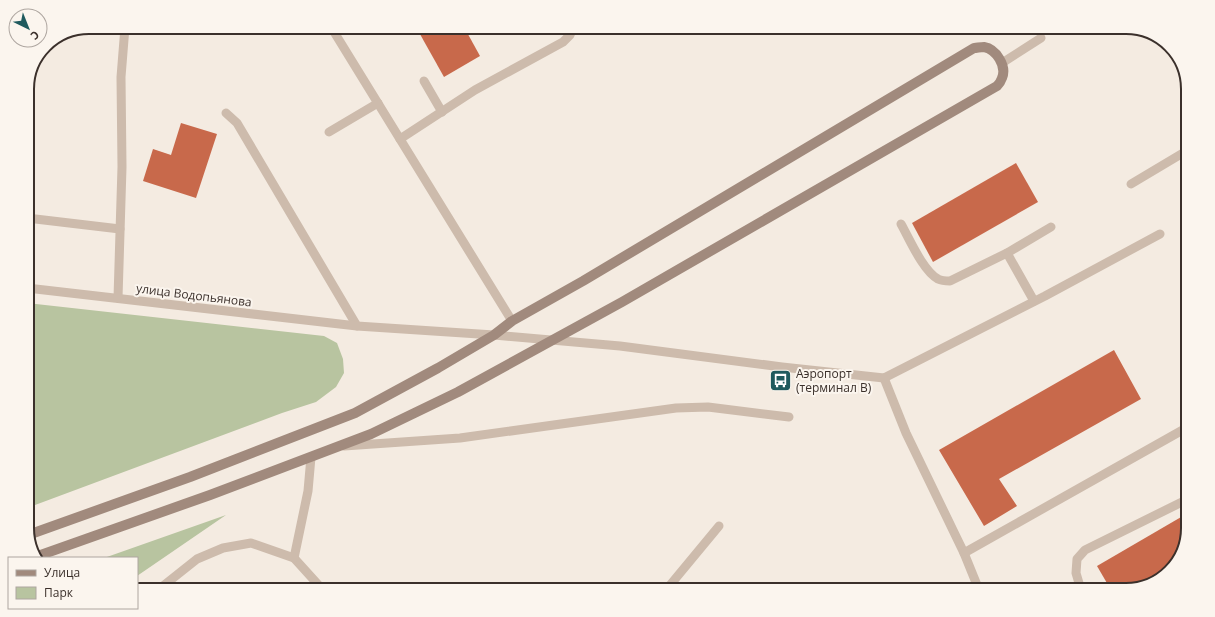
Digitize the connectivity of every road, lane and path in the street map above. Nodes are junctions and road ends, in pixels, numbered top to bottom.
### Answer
1 (124, 34) edge
2 (335, 34) edge
3 (570, 34) edge
4 (1041, 38) dead end
5 (1002, 63) junction
6 (424, 81) dead end
7 (378, 103) junction
8 (442, 112) junction
9 (226, 113) dead end
10 (329, 132) dead end
11 (400, 139) junction
12 (1181, 154) edge
13 (1131, 184) dead end
14 (34, 219) edge
15 (901, 224) dead end
16 (1051, 227) dead end
17 (120, 229) junction
18 (1160, 234) dead end
19 (1007, 253) junction
20 (34, 289) edge
21 (118, 298) junction
22 (1034, 301) junction
23 (512, 320) junction
24 (357, 326) junction
25 (494, 335) junction
26 (553, 340) junction
27 (884, 378) junction
28 (789, 417) dead end
29 (1181, 431) edge
30 (336, 447) junction
31 (311, 457) junction
32 (1181, 502) edge
33 (719, 526) dead end
34 (34, 533) edge
35 (964, 553) junction
36 (41, 555) edge
37 (294, 558) junction
38 (167, 583) edge
39 (317, 583) edge
40 (672, 583) edge
41 (976, 583) edge
42 (1079, 583) edge

1 - 17 lane
2 - 7 lane
3 - 8 lane
4 - 5 lane
5 - 23 main road
5 - 26 main road
6 - 8 lane
7 - 10 lane
7 - 11 lane
8 - 11 lane
9 - 24 lane
11 - 23 lane
12 - 13 lane
14 - 17 lane
15 - 19 lane
16 - 19 lane
17 - 21 lane
18 - 22 lane
19 - 22 lane
20 - 21 lane, улица Водопьянова
21 - 24 lane, улица Водопьянова
22 - 27 lane
23 - 25 main road
24 - 25 lane, улица Водопьянова
25 - 26 lane, улица Водопьянова
25 - 34 main road
26 - 27 lane, улица Водопьянова
26 - 30 main road
27 - 35 lane
28 - 30 lane
29 - 35 lane
30 - 31 main road
31 - 36 main road
31 - 37 lane
32 - 42 lane
33 - 40 lane
35 - 41 lane
37 - 38 lane
37 - 39 lane

